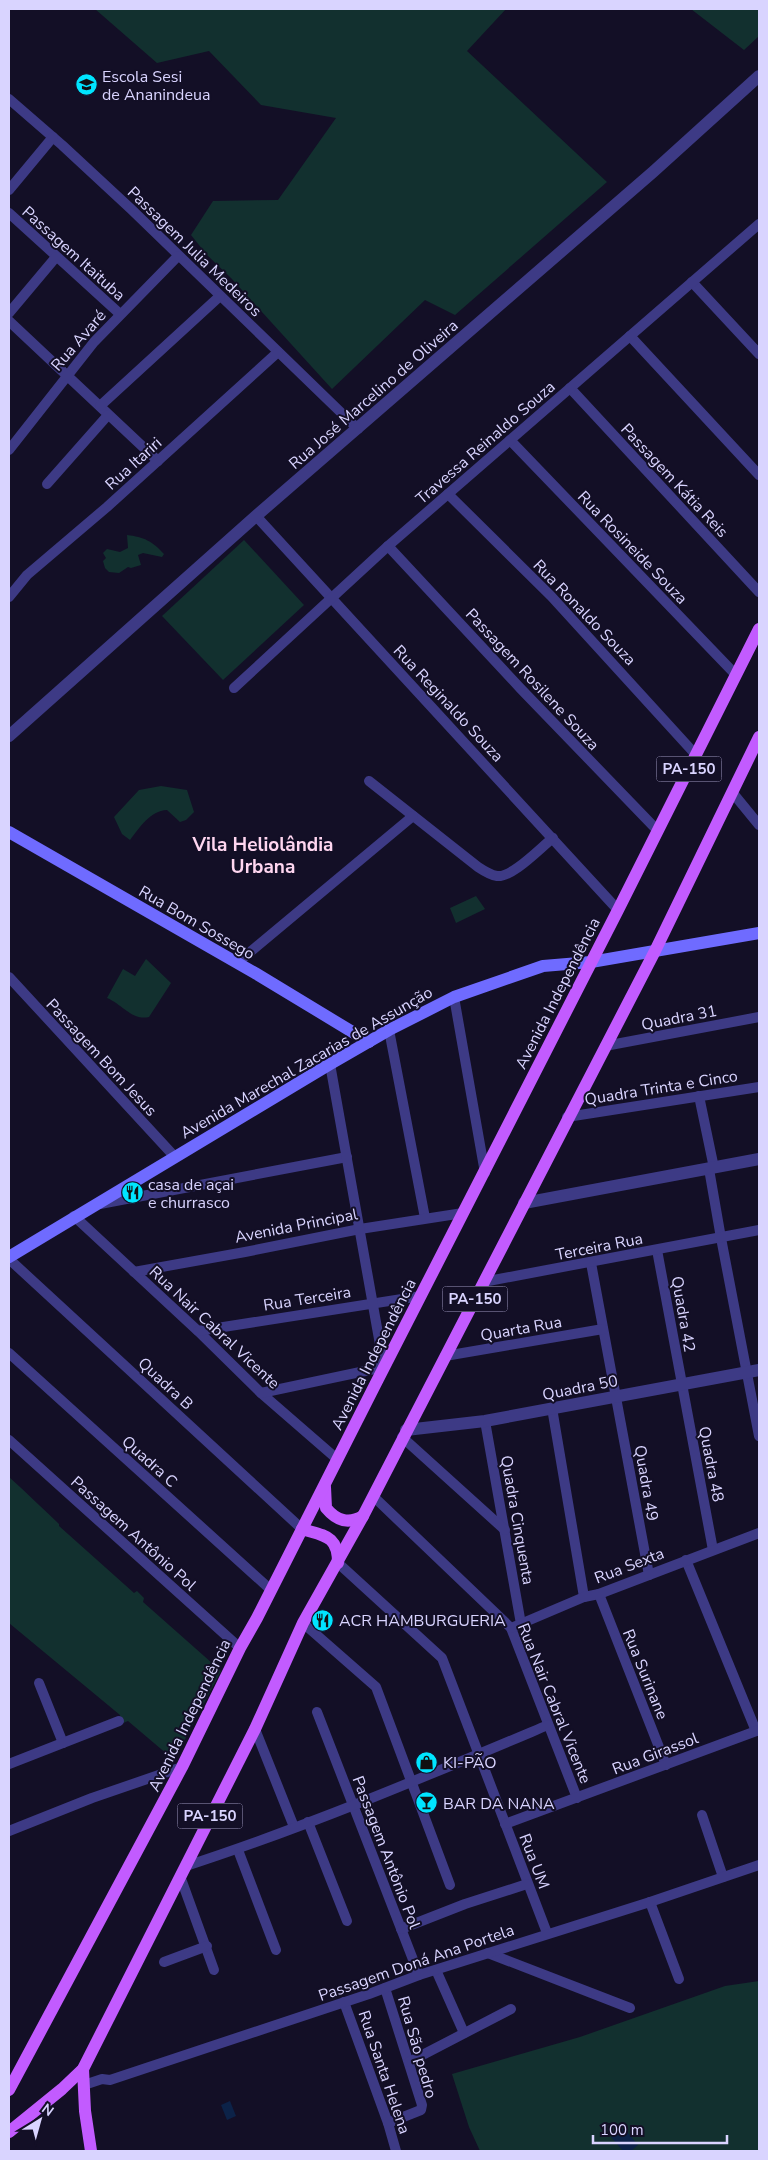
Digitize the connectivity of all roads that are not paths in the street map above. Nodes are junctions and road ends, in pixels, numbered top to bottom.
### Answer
1 (759, 76) edge
2 (9, 99) edge
3 (53, 137) junction
4 (9, 190) edge
5 (9, 213) edge
6 (759, 224) edge
7 (56, 256) junction
8 (178, 256) junction
9 (692, 282) junction
10 (220, 296) junction
11 (9, 313) edge
12 (120, 314) junction
13 (9, 321) edge
14 (630, 336) junction
15 (278, 352) junction
16 (759, 354) edge
17 (66, 376) junction
18 (570, 388) junction
19 (100, 406) junction
20 (108, 415) junction
21 (358, 429) junction
22 (510, 440) junction
23 (9, 450) edge
24 (158, 461) junction
25 (759, 475) edge
26 (47, 484) dead end
27 (448, 494) junction
28 (256, 516) junction
29 (388, 546) junction
30 (759, 592) edge
31 (9, 597) edge
32 (332, 597) junction
33 (759, 629) edge
34 (759, 646) edge
35 (736, 675) junction
36 (234, 688) dead end
37 (709, 729) junction
38 (759, 730) edge
39 (9, 736) edge
40 (758, 740) edge
41 (696, 754) junction
42 (369, 781) dead end
43 (732, 792) junction
44 (413, 816) junction
45 (759, 825) edge
46 (658, 831) junction
47 (9, 832) edge
48 (553, 838) junction
49 (618, 910) junction
50 (759, 933) edge
51 (655, 951) junction
52 (591, 962) junction
53 (237, 963) junction
54 (9, 977) edge
55 (454, 997) junction
56 (759, 1017) edge
57 (389, 1030) junction
58 (369, 1042) junction
59 (605, 1046) junction
60 (330, 1064) junction
61 (759, 1086) edge
62 (699, 1096) junction
63 (568, 1117) junction
64 (174, 1156) junction
65 (347, 1157) junction
66 (759, 1159) edge
67 (711, 1168) junction
68 (485, 1173) junction
69 (524, 1203) junction
70 (92, 1205) junction
71 (463, 1213) junction
72 (74, 1216) junction
73 (425, 1218) junction
74 (360, 1228) junction
75 (759, 1230) edge
76 (721, 1238) junction
77 (657, 1250) junction
78 (9, 1258) edge
79 (591, 1263) junction
80 (134, 1272) junction
81 (483, 1282) junction
82 (421, 1296) junction
83 (373, 1303) junction
84 (603, 1329) junction
85 (198, 1331) junction
86 (9, 1353) edge
87 (445, 1356) junction
88 (384, 1367) junction
89 (754, 1371) edge
90 (681, 1384) junction
91 (261, 1393) junction
92 (616, 1396) junction
93 (552, 1408) junction
94 (486, 1422) junction
95 (404, 1433) junction
96 (759, 1436) edge
97 (9, 1440) edge
98 (337, 1459) junction
99 (325, 1482) junction
100 (373, 1496) junction
101 (363, 1516) junction
102 (302, 1529) junction
103 (505, 1530) junction
104 (758, 1536) edge
105 (712, 1550) junction
106 (686, 1560) junction
107 (338, 1563) junction
108 (648, 1575) junction
109 (271, 1590) junction
110 (599, 1594) junction
111 (584, 1598) junction
112 (303, 1624) junction
113 (516, 1626) junction
114 (240, 1648) junction
115 (40, 1684) dead end
116 (317, 1712) dead end
117 (119, 1721) dead end
118 (548, 1725) junction
119 (255, 1728) junction
120 (757, 1730) edge
121 (63, 1743) junction
122 (478, 1754) junction
123 (9, 1764) edge
124 (666, 1765) junction
125 (182, 1767) junction
126 (410, 1782) junction
127 (577, 1798) junction
128 (353, 1806) junction
129 (702, 1815) dead end
130 (308, 1822) junction
131 (505, 1824) junction
132 (294, 1827) junction
133 (9, 1832) edge
134 (238, 1850) junction
135 (759, 1865) edge
136 (183, 1871) junction
137 (723, 1877) junction
138 (527, 1884) junction
139 (450, 1885) dead end
140 (650, 1902) junction
141 (347, 1921) dead end
142 (402, 1929) junction
143 (547, 1933) junction
144 (207, 1946) junction
145 (276, 1950) dead end
146 (488, 1953) junction
147 (164, 1962) dead end
148 (214, 1970) dead end
149 (436, 1970) junction
150 (419, 1975) junction
151 (680, 1979) dead end
152 (385, 1988) junction
153 (344, 2002) junction
154 (630, 2008) dead end
155 (511, 2009) dead end
156 (43, 2027) junction
157 (464, 2032) junction
158 (409, 2062) junction
159 (83, 2068) junction
160 (9, 2081) edge
161 (84, 2086) junction
162 (9, 2090) edge
163 (388, 2123) junction
164 (9, 2132) edge
165 (91, 2151) edge
166 (396, 2151) edge

1 - 21 street, Rua José Marcelino de Oliveira
2 - 3 street, Passagem Julia Medeiros
3 - 4 street
3 - 8 street, Passagem Julia Medeiros
5 - 7 street, Passagem Itaituba
6 - 9 street, Travessa Reinaldo Souza
7 - 11 street
7 - 12 street, Passagem Itaituba
8 - 10 street, Passagem Julia Medeiros
8 - 12 street, Rua Avaré
9 - 14 street, Travessa Reinaldo Souza
9 - 16 street
10 - 15 street, Passagem Julia Medeiros
10 - 19 street
12 - 17 street, Rua Avaré
13 - 17 street
14 - 18 street, Travessa Reinaldo Souza
14 - 25 street
15 - 21 street, Passagem Julia Medeiros
15 - 24 street, Rua Itariri
17 - 19 street
17 - 23 street, Rua Avaré
18 - 22 street, Travessa Reinaldo Souza
18 - 30 street, Passagem Kátia Reis
19 - 20 street
20 - 24 street
20 - 26 street
21 - 28 street, Rua José Marcelino de Oliveira
22 - 27 street, Travessa Reinaldo Souza
22 - 35 street, Rua Rosineide Souza
24 - 31 street, Rua Itariri
27 - 29 street, Travessa Reinaldo Souza
27 - 41 street, Rua Ronaldo Souza
28 - 32 street, Rua Reginaldo Souza
28 - 39 street, Rua José Marcelino de Oliveira
29 - 32 street, Travessa Reinaldo Souza
29 - 46 street, Passagem Rosilene Souza
32 - 36 street, Travessa Reinaldo Souza
32 - 48 street, Rua Reginaldo Souza
33 - 35 main road, Avenida Independência / PA-150
34 - 37 main road
35 - 37 main road, Avenida Independência / PA-150
37 - 41 main road, Avenida Independência / PA-150
38 - 40 main road
40 - 43 main road, PA-150
41 - 46 main road, Avenida Independência / PA-150
42 - 44 street
43 - 45 street
43 - 51 main road, PA-150
44 - 48 street
44 - 53 street
46 - 49 main road, Avenida Independência / PA-150
47 - 53 main road, Rua Bom Sossego
48 - 49 street, Rua Reginaldo Souza
49 - 52 main road, Avenida Independência / PA-150
50 - 51 main road, Avenida Marechal Zacarias de Assunção
51 - 52 main road, Avenida Marechal Zacarias de Assunção
51 - 59 main road, PA-150
52 - 55 main road, Avenida Marechal Zacarias de Assunção
52 - 68 main road, Avenida Independência / PA-150
53 - 58 main road, Rua Bom Sossego
54 - 64 street, Passagem Bom Jesus
55 - 57 main road, Avenida Marechal Zacarias de Assunção
55 - 68 street
56 - 59 street, Quadra 31
57 - 58 main road, Avenida Marechal Zacarias de Assunção
57 - 73 street
58 - 60 main road, Avenida Marechal Zacarias de Assunção
59 - 63 main road, PA-150
60 - 64 main road, Avenida Marechal Zacarias de Assunção
60 - 65 street
61 - 62 street, Quadra Trinta e Cinco
62 - 63 street, Quadra Trinta e Cinco
62 - 67 street
63 - 69 main road, PA-150
64 - 70 main road, Avenida Marechal Zacarias de Assunção
65 - 70 street
65 - 74 street
66 - 67 street
67 - 69 street
67 - 76 street
68 - 71 main road, Avenida Independência / PA-150
69 - 81 main road, PA-150
70 - 72 main road, Avenida Marechal Zacarias de Assunção
71 - 73 street, Avenida Principal
71 - 82 main road, Avenida Independência / PA-150
72 - 78 main road, Avenida Marechal Zacarias de Assunção
72 - 80 street, Rua Nair Cabral Vicente
73 - 74 street, Avenida Principal
74 - 80 street, Avenida Principal
74 - 83 street
75 - 76 street, Terceira Rua
76 - 77 street, Terceira Rua
76 - 89 street
77 - 79 street, Terceira Rua
77 - 90 street, Quadra 42
78 - 102 street, Quadra B
79 - 81 street, Terceira Rua
79 - 84 street, Quadra 49
80 - 85 street, Rua Nair Cabral Vicente
81 - 87 main road, PA-150
82 - 83 street, Rua Terceira
82 - 88 main road, Avenida Independência / PA-150
83 - 85 street, Rua Terceira
83 - 88 street
84 - 87 street, Quarta Rua
84 - 92 street, Quadra 49
85 - 91 street, Rua Nair Cabral Vicente
86 - 109 street, Quadra C
87 - 95 main road, PA-150
88 - 91 street
88 - 98 main road, Avenida Independência / PA-150
89 - 90 street, Quadra 50
89 - 96 street
90 - 92 street, Quadra 50
90 - 105 street, Quadra 48
91 - 98 street, Rua Nair Cabral Vicente
92 - 93 street, Quadra 50
92 - 108 street, Quadra 49
93 - 94 street, Quadra 50
93 - 111 street
94 - 95 street, Quadra 50
94 - 103 street, Quadra Cinquenta
95 - 100 main road, PA-150
95 - 103 street
97 - 114 street, Passagem Antônio Pol
98 - 99 main road, Avenida Independência / PA-150
99 - 101 main road
99 - 102 main road, Avenida Independência / PA-150
100 - 101 main road, PA-150
100 - 113 street, Rua Nair Cabral Vicente
101 - 107 main road, PA-150
102 - 107 main road
102 - 109 main road, Avenida Independência / PA-150
103 - 113 street, Quadra Cinquenta
104 - 105 street, Rua Sexta
105 - 106 street, Rua Sexta
106 - 108 street, Rua Sexta
106 - 120 street
107 - 112 main road, PA-150
107 - 122 street, Rua UM
108 - 110 street, Rua Sexta
109 - 114 main road, Avenida Independência / PA-150
110 - 111 street, Rua Sexta
110 - 124 street, Rua Surinane
111 - 113 street, Rua Sexta
112 - 119 main road, PA-150
112 - 126 street
113 - 118 street, Rua Nair Cabral Vicente
114 - 125 main road, Avenida Independência / PA-150
115 - 121 street
116 - 128 street, Passagem Antônio Pol
117 - 121 street
118 - 122 street
118 - 127 street, Rua Nair Cabral Vicente
119 - 132 street
119 - 136 main road, PA-150
120 - 124 street, Rua Girassol
121 - 123 street
122 - 126 street
122 - 131 street, Rua UM
124 - 127 street, Rua Girassol
125 - 133 street
125 - 156 main road, Avenida Independência / PA-150
126 - 128 street
126 - 139 street
127 - 131 street, Rua Girassol
128 - 130 street
128 - 142 street, Passagem Antônio Pol
129 - 137 street
130 - 132 street
130 - 141 street
131 - 138 street, Rua UM
132 - 134 street
134 - 136 street
134 - 145 street
135 - 137 street, Passagem Doná Ana Portela
136 - 144 street
136 - 159 main road, PA-150
137 - 140 street, Passagem Doná Ana Portela
138 - 142 street
138 - 143 street, Rua UM
140 - 143 street, Passagem Doná Ana Portela
140 - 151 street
142 - 150 street, Passagem Antônio Pol
143 - 146 street, Passagem Doná Ana Portela
144 - 147 street
144 - 148 street
146 - 149 street, Passagem Doná Ana Portela
146 - 154 street
149 - 150 street, Passagem Doná Ana Portela
149 - 157 street
150 - 152 street, Passagem Doná Ana Portela
152 - 153 street, Passagem Doná Ana Portela
152 - 158 street, Rua São pedro
153 - 161 street, Passagem Doná Ana Portela
153 - 163 street, Rua Santa Helena
155 - 157 street
156 - 160 main road
156 - 162 main road, Avenida Independência / PA-150
157 - 158 street
158 - 163 street, Rua São pedro
159 - 161 main road, PA-150
159 - 164 main road, PA-150
161 - 165 main road, PA-150
163 - 166 street, Rua Santa Helena

